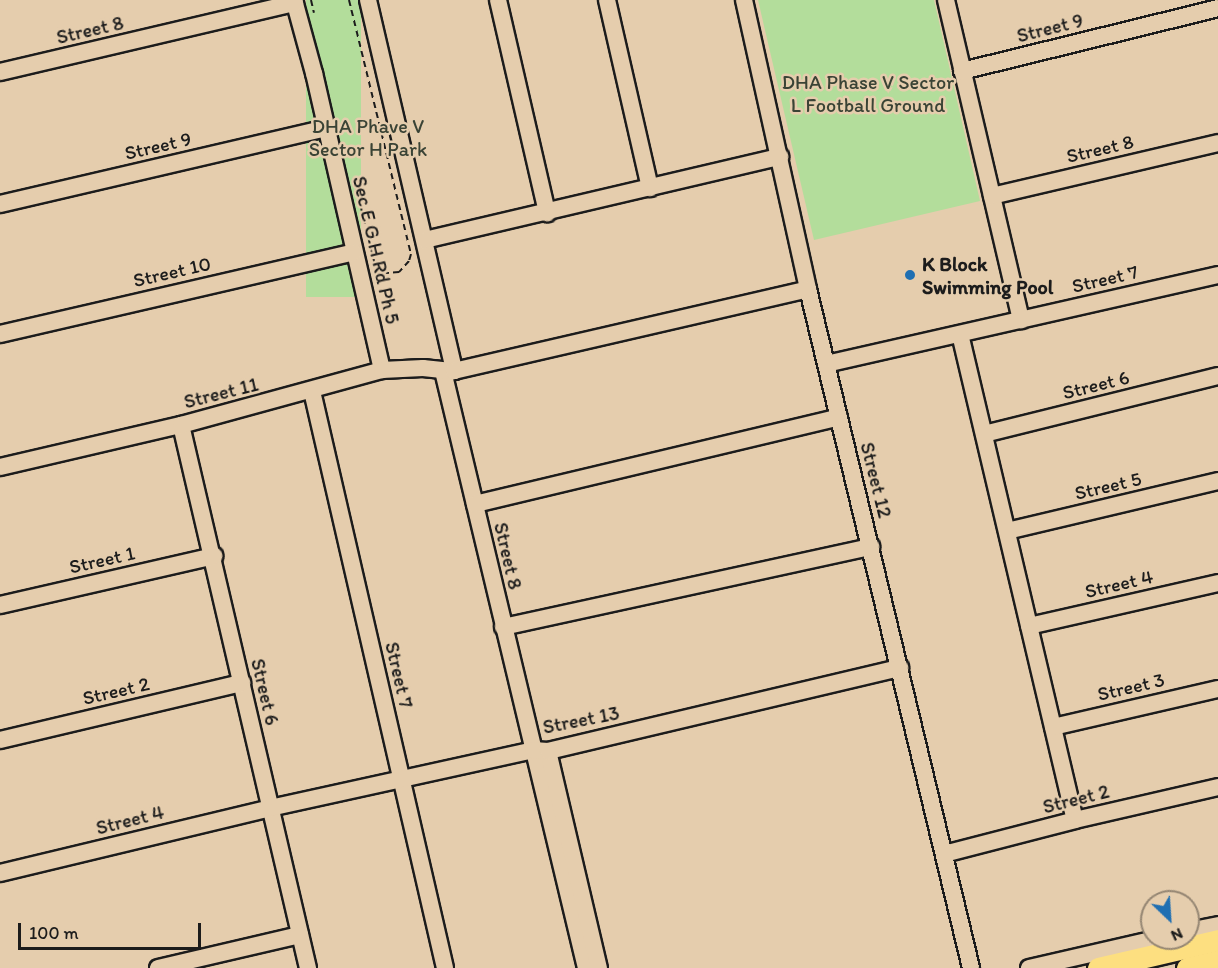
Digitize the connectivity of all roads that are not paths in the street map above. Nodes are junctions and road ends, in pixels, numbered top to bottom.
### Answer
1 (368, 0) edge
2 (498, 0) edge
3 (607, 0) edge
4 (744, 0) edge
5 (946, 0) edge
6 (294, 2) edge
7 (1218, 8) edge
8 (963, 71) junction
9 (0, 72) edge
10 (326, 128) junction
11 (1218, 143) edge
12 (780, 158) junction
13 (650, 188) junction
14 (992, 196) junction
15 (0, 204) edge
16 (547, 213) junction
17 (425, 240) junction
18 (354, 252) junction
19 (1218, 275) edge
20 (808, 289) junction
21 (1021, 320) junction
22 (0, 334) edge
23 (960, 334) junction
24 (826, 364) junction
25 (382, 370) junction
26 (448, 371) junction
27 (1218, 376) edge
28 (312, 391) junction
29 (839, 417) junction
30 (181, 425) junction
31 (984, 434) junction
32 (0, 467) edge
33 (1218, 481) edge
34 (475, 504) junction
35 (1007, 531) junction
36 (871, 547) junction
37 (214, 556) junction
38 (1218, 583) edge
39 (0, 605) edge
40 (1029, 626) junction
41 (503, 627) junction
42 (900, 668) junction
43 (242, 682) junction
44 (1218, 689) edge
45 (1053, 726) junction
46 (0, 740) edge
47 (541, 750) junction
48 (402, 778) junction
49 (1218, 787) edge
50 (270, 808) junction
51 (1075, 820) junction
52 (944, 854) junction
53 (0, 873) edge
54 (1218, 925) edge
55 (1200, 929) edge
56 (300, 935) junction
57 (1218, 940) edge
58 (1140, 943) edge
59 (1218, 961) edge
60 (158, 968) edge
61 (308, 968) edge
62 (445, 968) edge
63 (586, 968) edge
64 (599, 968) edge
65 (971, 968) edge
66 (1029, 968) edge
67 (1098, 968) edge
68 (1188, 968) edge

1 - 17 street, Street 8
2 - 16 street
3 - 13 street
4 - 12 street, Street 12
5 - 8 street
6 - 9 street, Street 8
6 - 10 street, Sec E G H Rd Ph 5
7 - 8 street, Street 9
8 - 14 street
10 - 15 street, Street 9
10 - 18 street, Sec E G H Rd Ph 5
11 - 14 street, Street 8
12 - 13 street
12 - 20 street, Street 12
13 - 16 street
14 - 21 street
16 - 17 street
17 - 26 street, Street 8
18 - 22 street, Street 10
18 - 25 street, Sec E G H Rd Ph 5
19 - 21 street, Street 7
20 - 24 street, Street 12
20 - 26 street, Street 11
21 - 23 street, Street 7
23 - 24 street, Street 7
23 - 31 street
24 - 29 street, Street 12
25 - 26 street, Street 11
25 - 28 street, Street 11
26 - 34 street, Street 8
27 - 31 street, Street 6
28 - 30 street, Street 11
28 - 48 street, Street 7
29 - 34 street
29 - 36 street, Street 12
30 - 32 street, Street 11
30 - 37 street, Street 6
31 - 35 street
33 - 35 street, Street 5
34 - 41 street, Street 8
35 - 40 street
36 - 41 street
36 - 42 street, Street 12
37 - 39 street, Street 1
37 - 43 street, Street 6
38 - 40 street, Street 4
40 - 45 street
41 - 47 street, Street 8
42 - 47 street, Street 13
42 - 52 street, Street 12
43 - 46 street, Street 2
43 - 50 street, Street 6
44 - 45 street, Street 3
45 - 51 street
47 - 48 street, Street 13
47 - 63 street
47 - 64 street, Street 8
48 - 50 street, Street 13
48 - 62 street, Street 7
49 - 51 street, Street 2
50 - 53 street, Street 4
50 - 56 street, Street 6
51 - 52 street, Street 2
52 - 65 street, Street 12
54 - 55 street
56 - 60 street
56 - 61 street, Street 6
57 - 67 main road
58 - 66 street
59 - 68 main road

